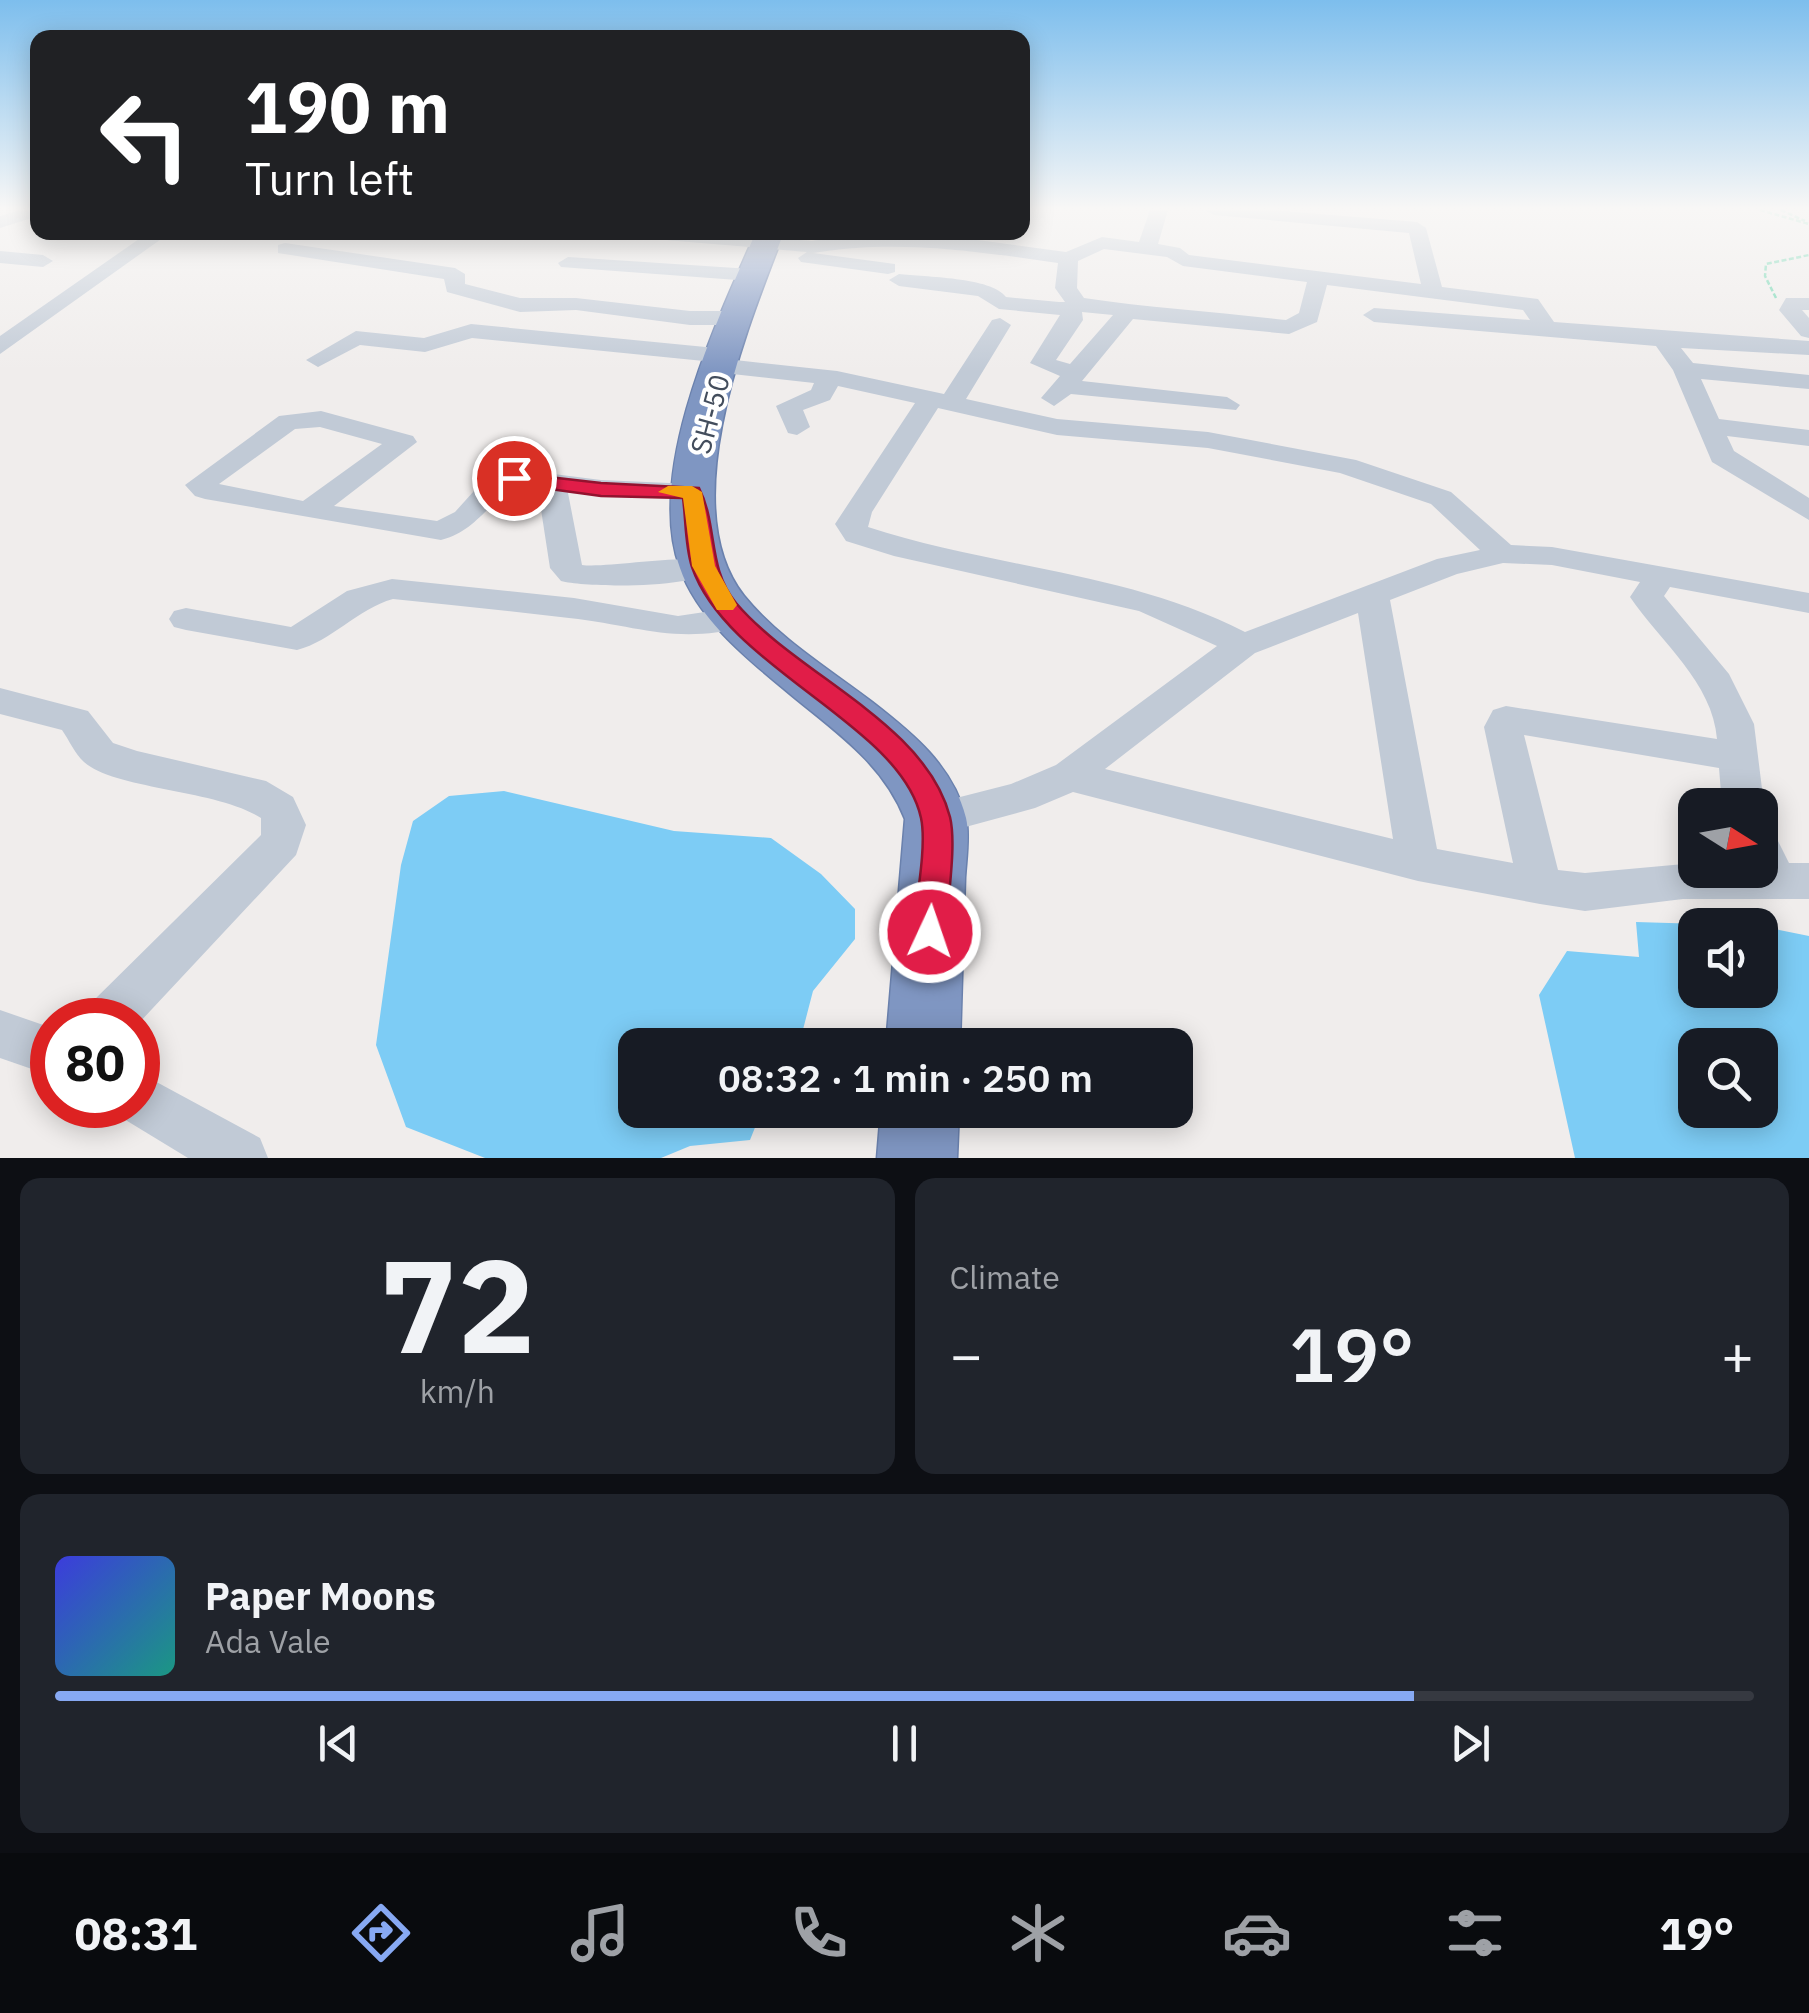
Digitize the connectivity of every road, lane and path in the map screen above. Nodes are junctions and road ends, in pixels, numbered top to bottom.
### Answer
1 (117, 264) edge
2 (387, 264) edge
3 (574, 264) edge
4 (697, 264) edge
5 (788, 264) edge
6 (797, 264) edge
7 (840, 264) edge
8 (1068, 264) edge
9 (1210, 264) edge
10 (1428, 264) edge
11 (1766, 264) edge
12 (1318, 280) junction
13 (1430, 292) junction
14 (746, 293) edge
15 (1075, 307) junction
16 (1800, 307) edge
17 (1128, 310) junction
18 (1374, 315) dead end
19 (1000, 324) dead end
20 (1547, 328) junction
21 (1809, 331) edge
22 (1663, 340) junction
23 (0, 347) edge
24 (1809, 348) edge
25 (318, 360) dead end
26 (1685, 370) junction
27 (829, 377) junction
28 (1070, 379) junction
29 (1809, 382) edge
30 (942, 399) junction
31 (1226, 405) dead end
32 (1034, 423) junction
33 (798, 426) dead end
34 (1710, 426) junction
35 (1809, 438) edge
36 (551, 482) junction
37 (692, 492) junction
38 (308, 511) junction
39 (1809, 511) edge
40 (1503, 554) junction
41 (704, 566) junction
42 (1661, 576) junction
43 (1372, 594) junction
44 (1809, 603) edge
45 (738, 618) junction
46 (186, 619) dead end
47 (1243, 646) junction
48 (0, 701) edge
49 (1737, 757) junction
50 (1070, 776) junction
51 (1740, 788) edge
52 (936, 819) junction
53 (1418, 863) junction
54 (1782, 870) edge
55 (1540, 886) junction
56 (129, 998) edge
57 (924, 1028) edge
58 (0, 1034) edge
59 (30, 1044) edge
60 (160, 1111) edge
61 (919, 1128) edge
62 (240, 1158) edge
63 (917, 1158) edge

1 - 23 street
2 - 14 street
3 - 14 street
4 - 14 street
5 - 14 street
6 - 14 street
7 - 15 street
8 - 15 street
9 - 12 street
10 - 13 street
11 - 16 path
12 - 13 street
12 - 17 street
13 - 20 street
14 - 25 street
14 - 27 street
14 - 37 highway, SH-50
15 - 17 street
15 - 28 street
16 - 21 street
17 - 28 street
18 - 20 street
19 - 30 street
20 - 22 street
22 - 24 street
22 - 26 street
26 - 29 street
26 - 34 street
27 - 30 street
27 - 33 street
28 - 31 street
28 - 32 street
30 - 32 street
30 - 47 street
32 - 40 street
34 - 35 street
34 - 39 street
36 - 37 street
36 - 38 street
36 - 41 street
37 - 41 highway, SH-50
38 - 38 street
40 - 42 street
40 - 43 street
41 - 45 highway, SH-50
42 - 44 street
42 - 49 street
43 - 47 street
43 - 53 street
45 - 46 street
45 - 52 highway, SH-50
47 - 50 street
48 - 56 street
49 - 51 street
49 - 55 street
50 - 52 street
50 - 53 street
52 - 57 highway, SH-50
53 - 55 street
54 - 55 street
58 - 59 street
60 - 62 street
61 - 63 highway

